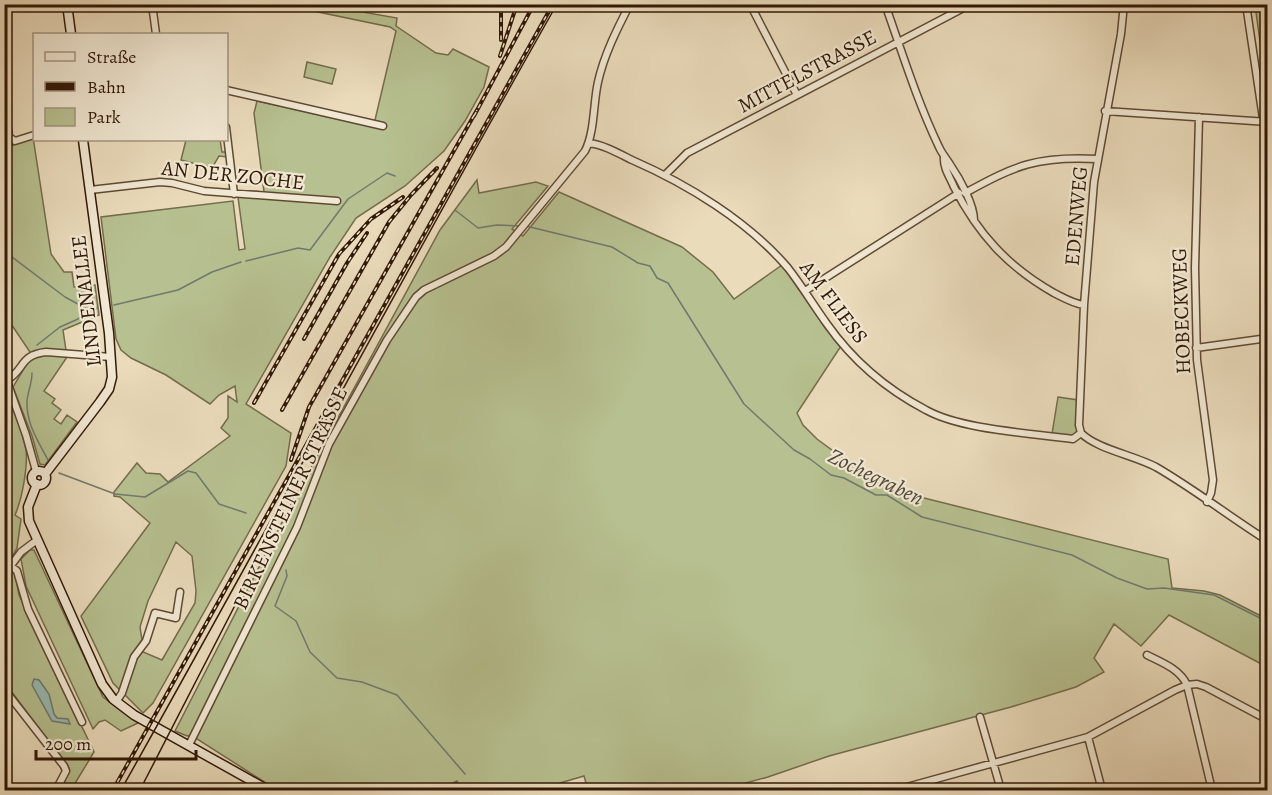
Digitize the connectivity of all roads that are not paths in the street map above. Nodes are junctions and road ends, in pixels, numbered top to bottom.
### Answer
1 (67, 4) edge
2 (152, 4) edge
3 (630, 4) edge
4 (750, 4) edge
5 (885, 4) edge
6 (971, 4) edge
7 (1124, 4) edge
8 (1246, 4) edge
9 (71, 33) edge
10 (156, 33) edge
11 (898, 42) junction
12 (228, 90) edge
13 (798, 95) junction
14 (4, 103) edge
15 (1106, 111) junction
16 (1199, 117) junction
17 (1265, 122) edge
18 (383, 126) dead end
19 (33, 135) edge
20 (83, 141) edge
21 (228, 141) edge
22 (589, 143) junction
23 (1268, 152) edge
24 (1097, 159) junction
25 (665, 175) junction
26 (90, 190) junction
27 (962, 193) junction
28 (234, 194) junction
29 (337, 201) dead end
30 (805, 291) junction
31 (1084, 305) junction
32 (1268, 338) edge
33 (1196, 348) junction
34 (107, 357) junction
35 (6, 377) edge
36 (1081, 433) junction
37 (41, 472) junction
38 (1208, 502) junction
39 (37, 540) junction
40 (1268, 541) edge
41 (11, 566) junction
42 (4, 574) edge
43 (180, 592) dead end
44 (1147, 655) dead end
45 (1187, 685) junction
46 (4, 689) edge
47 (116, 702) junction
48 (980, 717) dead end
49 (1268, 720) edge
50 (82, 722) dead end
51 (1088, 737) junction
52 (189, 745) junction
53 (993, 764) junction
54 (56, 790) edge
55 (268, 790) edge
56 (896, 790) edge
57 (1001, 790) edge
58 (1102, 790) edge
59 (1212, 790) edge

1 - 9 street
2 - 10 street
3 - 22 street
4 - 13 street
5 - 11 street
6 - 11 street, MITTELSTRASSE
7 - 15 street, EDENWEG
8 - 17 street
11 - 13 street, MITTELSTRASSE
11 - 27 street
12 - 18 street
13 - 25 street, MITTELSTRASSE
14 - 19 street
15 - 16 street
15 - 24 street, EDENWEG
16 - 17 street
16 - 33 street, HOBECKWEG
17 - 23 street
20 - 26 street, LINDENALLEE
21 - 28 street
22 - 25 street, AM FLIESS
22 - 52 street, BIRKENSTEINER STRASSE
24 - 27 street
24 - 31 street, EDENWEG
25 - 30 street, AM FLIESS
26 - 28 street, AN DER ZOCHE
26 - 34 street, LINDENALLEE
27 - 30 street
27 - 31 street
28 - 29 street, AN DER ZOCHE
30 - 36 street, AM FLIESS
31 - 36 street, EDENWEG
32 - 33 street
33 - 38 street, HOBECKWEG
34 - 35 street
34 - 37 street, LINDENALLEE
35 - 37 street
36 - 38 street
37 - 39 street, LINDENALLEE
38 - 40 street
39 - 41 street
39 - 47 street, LINDENALLEE
41 - 42 street
41 - 50 street
43 - 47 street
44 - 45 street
45 - 49 street
45 - 51 street
45 - 59 street
46 - 54 street
47 - 52 street, LINDENALLEE
48 - 53 street
51 - 53 street
51 - 58 street
52 - 55 street, LINDENALLEE
53 - 56 street
53 - 57 street

